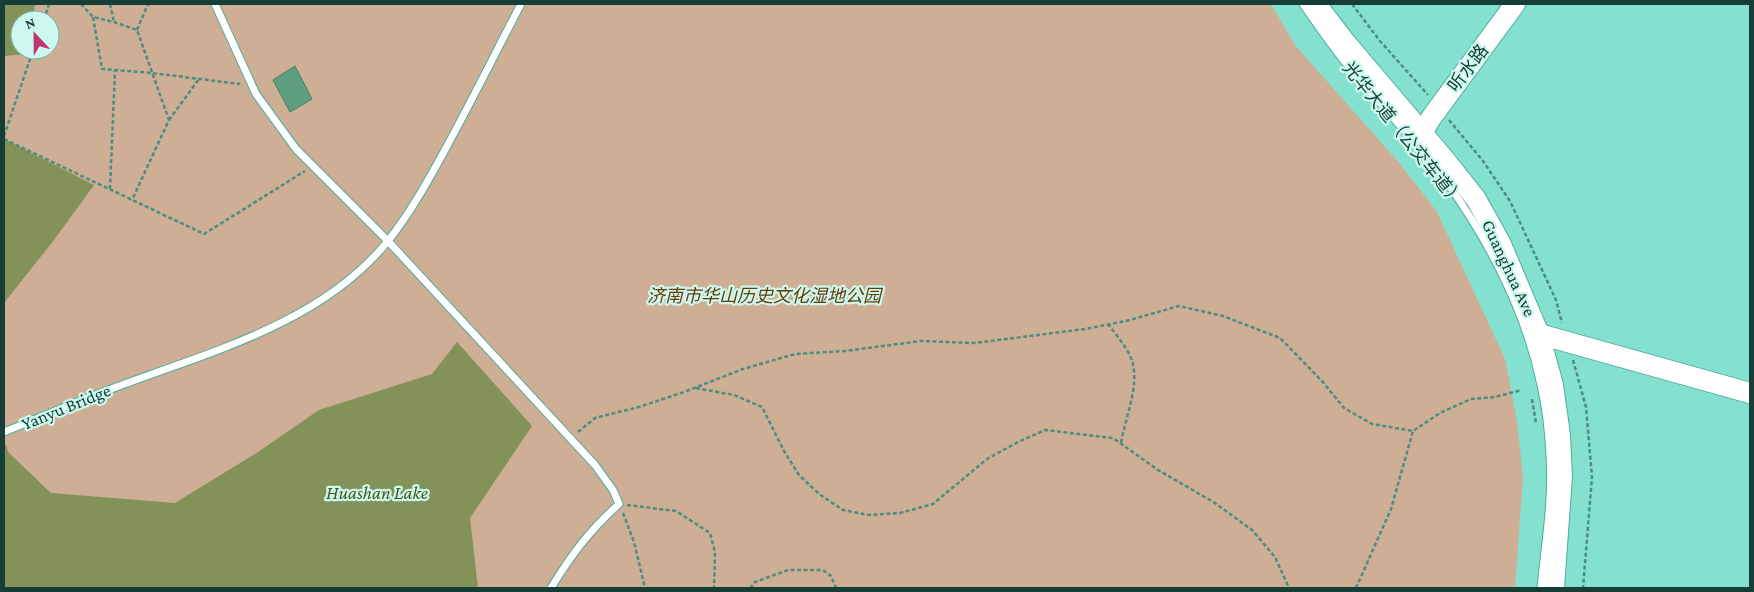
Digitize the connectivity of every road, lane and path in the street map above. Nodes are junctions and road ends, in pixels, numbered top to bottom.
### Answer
1 (81, 4) edge
2 (110, 4) edge
3 (148, 4) edge
4 (215, 4) edge
5 (521, 4) edge
6 (1303, 4) edge
7 (1316, 4) edge
8 (1515, 4) edge
9 (93, 18) junction
10 (114, 22) junction
11 (137, 30) junction
12 (31, 60) edge
13 (115, 70) junction
14 (152, 73) junction
15 (199, 79) junction
16 (253, 85) junction
17 (169, 120) junction
18 (1422, 133) junction
19 (4, 138) edge
20 (313, 166) junction
21 (110, 189) junction
22 (132, 200) junction
23 (388, 241) junction
24 (1108, 324) junction
25 (1539, 334) junction
26 (695, 388) junction
27 (1522, 390) dead end
28 (1750, 393) edge
29 (1532, 397) dead end
30 (1537, 430) dead end
31 (1413, 431) junction
32 (4, 432) edge
33 (570, 438) junction
34 (1121, 442) junction
35 (619, 504) junction
36 (551, 588) edge
37 (645, 588) edge
38 (714, 588) edge
39 (750, 588) edge
40 (836, 588) edge
41 (1289, 588) edge
42 (1356, 588) edge
43 (1541, 588) edge
44 (1554, 588) edge

1 - 9 path
2 - 10 path
3 - 11 path
4 - 16 lane
5 - 23 lane, Yanyu Bridge
6 - 43 lane, 光华大道（公交车道）
7 - 18 main road, Guanghua Ave
8 - 18 main road, 听水路
9 - 10 path
9 - 13 path
10 - 11 path
11 - 14 path
12 - 19 path
13 - 14 path
13 - 21 path
14 - 15 path
14 - 17 path
15 - 16 path
15 - 17 path
16 - 20 lane
17 - 22 path
18 - 25 main road, Guanghua Ave
19 - 21 path
20 - 22 path
20 - 23 lane
21 - 22 path
23 - 32 lane, Yanyu Bridge
23 - 33 lane
24 - 26 path
24 - 31 path
24 - 34 path
25 - 28 main road
25 - 44 main road, Guanghua Ave
26 - 33 path
26 - 34 path
27 - 31 path
29 - 30 path
31 - 42 path
33 - 35 lane
34 - 41 path
35 - 36 lane
35 - 37 path
35 - 38 path
39 - 40 path

